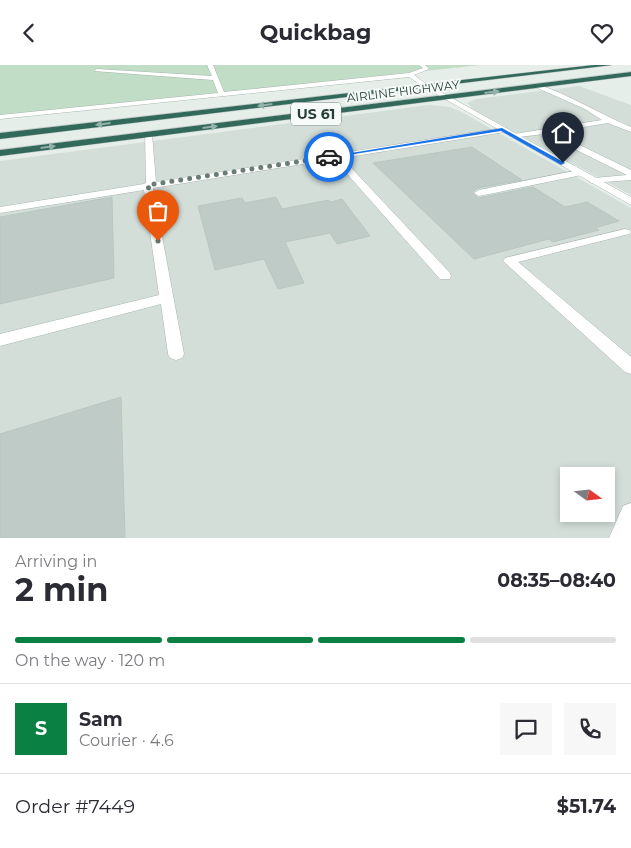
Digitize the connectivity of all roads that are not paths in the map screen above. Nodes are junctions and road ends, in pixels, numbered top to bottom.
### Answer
1 (210, 65) edge
2 (422, 65) edge
3 (609, 65) edge
4 (97, 71) dead end
5 (631, 74) edge
6 (410, 75) junction
7 (215, 78) junction
8 (426, 86) junction
9 (537, 86) junction
10 (222, 93) junction
11 (444, 98) junction
12 (0, 117) edge
13 (150, 119) junction
14 (609, 121) junction
15 (502, 129) junction
16 (631, 130) edge
17 (546, 131) junction
18 (148, 134) junction
19 (0, 136) edge
20 (514, 136) junction
21 (0, 153) edge
22 (336, 156) junction
23 (579, 173) junction
24 (631, 173) edge
25 (631, 177) edge
26 (594, 181) junction
27 (150, 185) junction
28 (479, 193) dead end
29 (631, 202) edge
30 (0, 210) edge
31 (629, 233) edge
32 (445, 276) dead end
33 (167, 298) junction
34 (0, 340) edge
35 (176, 354) dead end
36 (631, 367) edge
37 (631, 515) edge
38 (620, 538) edge

1 - 7 lane
2 - 6 lane
3 - 8 highway, AIRLINE HIGHWAY / US 61
4 - 7 lane
5 - 9 highway, AIRLINE HIGHWAY / US 61
6 - 8 lane
6 - 10 lane
7 - 10 lane
8 - 11 street
8 -> 13 highway, AIRLINE HIGHWAY / US 61
11 -> 9 highway, AIRLINE HIGHWAY / US 61
9 - 14 lane
10 - 12 lane
11 - 15 street
18 -> 11 highway, AIRLINE HIGHWAY / US 61
13 - 18 highway
13 -> 19 highway, AIRLINE HIGHWAY / US 61
14 - 16 lane
14 - 17 lane
15 - 20 street
15 - 22 lane
17 - 20 lane
17 - 24 lane
21 -> 18 highway, AIRLINE HIGHWAY / US 61
18 - 27 lane
20 - 23 street
22 - 27 lane
22 - 32 lane
23 - 26 street
23 - 28 lane
25 - 26 lane
26 - 29 street
27 - 30 lane
27 - 33 lane
31 - 36 lane
33 - 34 lane
33 - 35 lane
37 - 38 lane

